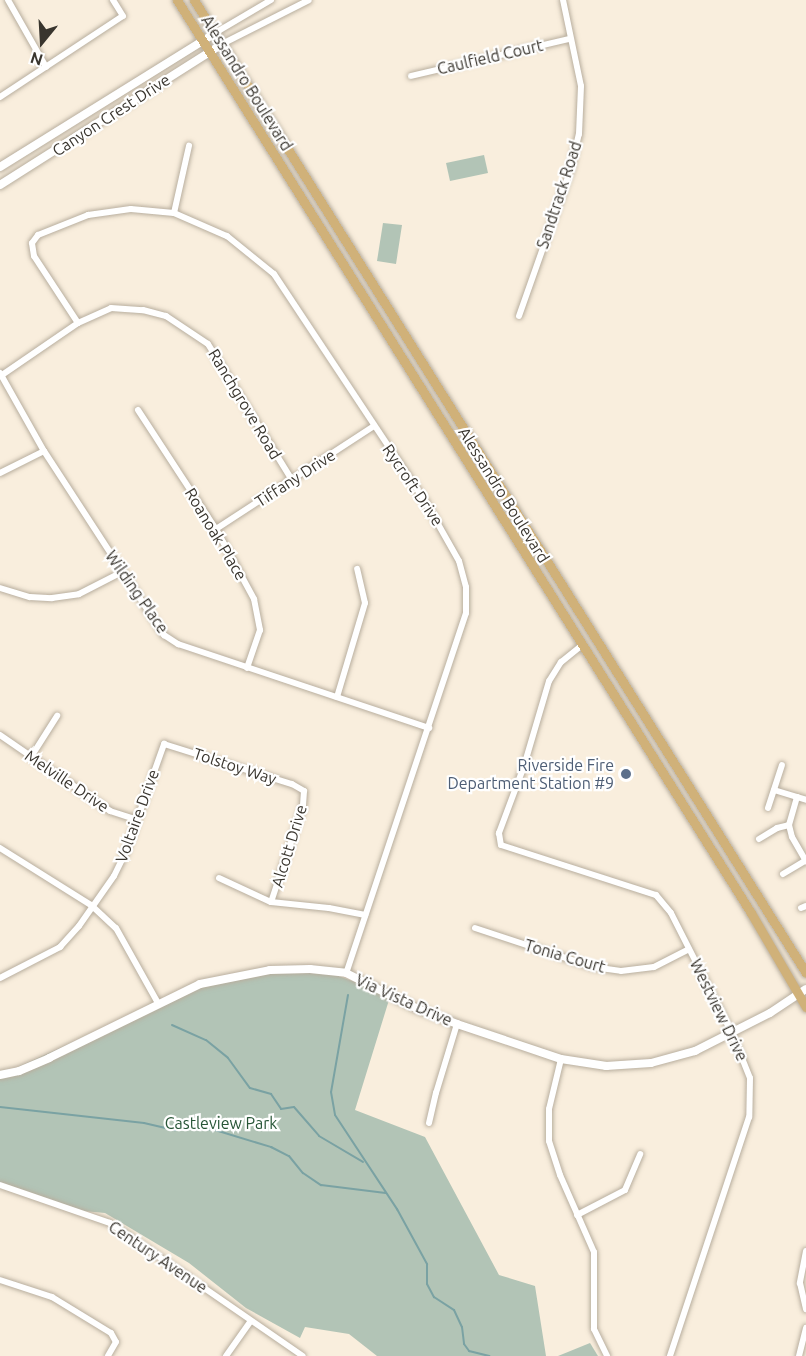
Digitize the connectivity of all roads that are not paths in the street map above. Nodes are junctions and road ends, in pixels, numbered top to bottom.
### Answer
1 (8, 0) edge
2 (113, 0) edge
3 (177, 0) edge
4 (194, 0) edge
5 (272, 0) edge
6 (309, 0) edge
7 (563, 0) edge
8 (215, 33) junction
9 (569, 39) junction
10 (202, 40) junction
11 (222, 44) junction
12 (209, 52) junction
13 (46, 67) junction
14 (411, 76) dead end
15 (0, 97) edge
16 (189, 146) dead end
17 (0, 167) edge
18 (0, 185) edge
19 (174, 213) junction
20 (519, 316) dead end
21 (78, 323) junction
22 (1, 374) edge
23 (138, 410) dead end
24 (374, 426) junction
25 (45, 452) junction
26 (0, 473) edge
27 (292, 480) junction
28 (216, 529) junction
29 (357, 569) dead end
30 (123, 572) junction
31 (0, 588) edge
32 (581, 646) junction
33 (247, 668) junction
34 (337, 697) junction
35 (57, 716) dead end
36 (429, 728) junction
37 (0, 735) edge
38 (164, 744) joint
39 (31, 757) junction
40 (782, 765) dead end
41 (774, 790) junction
42 (304, 791) joint
43 (797, 797) junction
44 (806, 800) edge
45 (768, 808) dead end
46 (137, 820) junction
47 (789, 825) junction
48 (759, 839) dead end
49 (0, 848) edge
50 (806, 860) edge
51 (783, 874) dead end
52 (219, 878) dead end
53 (271, 902) junction
54 (91, 905) junction
55 (365, 915) junction
56 (475, 928) dead end
57 (688, 949) junction
58 (806, 973) edge
59 (346, 974) junction
60 (0, 978) edge
61 (803, 992) edge
62 (158, 1003) junction
63 (806, 1007) edge
64 (457, 1024) junction
65 (732, 1033) junction
66 (561, 1059) junction
67 (0, 1075) edge
68 (429, 1123) dead end
69 (640, 1154) dead end
70 (0, 1185) edge
71 (577, 1215) junction
72 (806, 1251) edge
73 (0, 1280) edge
74 (806, 1309) edge
75 (250, 1322) junction
76 (806, 1328) edge
77 (805, 1342) edge
78 (108, 1356) edge
79 (226, 1356) edge
80 (303, 1356) edge
81 (607, 1356) edge
82 (670, 1356) edge
83 (799, 1356) edge

1 - 13 street
2 - 13 street
3 - 10 main road, Alessandro Boulevard
4 - 8 main road, Alessandro Boulevard
5 - 8 street
6 - 11 street
7 - 9 street, Sandtrack Road
8 - 10 street, Canyon Crest Drive
8 - 11 main road, Alessandro Boulevard
9 - 14 street, Caulfield Court
9 - 20 street, Sandtrack Road
10 - 12 main road, Alessandro Boulevard
10 - 17 street, Canyon Crest Drive
11 - 12 street, Canyon Crest Drive
11 - 58 main road, Alessandro Boulevard
12 - 18 street, Canyon Crest Drive
12 - 32 main road, Alessandro Boulevard
13 - 15 street
16 - 19 street
19 - 21 street, Rycroft Drive
19 - 24 street, Rycroft Drive
21 - 22 street, Ranchgrove Road
21 - 27 street, Ranchgrove Road
22 - 25 street, Wilding Place
23 - 28 street, Roanoak Place
24 - 27 street, Tiffany Drive
24 - 36 street, Rycroft Drive
25 - 26 street
25 - 30 street, Wilding Place
27 - 28 street, Tiffany Drive
28 - 33 street, Roanoak Place
29 - 34 street
30 - 31 street
30 - 33 street, Wilding Place
32 - 57 street, Westview Drive
32 - 61 main road, Alessandro Boulevard
33 - 34 street, Wilding Place
34 - 36 street, Wilding Place
35 - 39 street
36 - 55 street, Rycroft Drive
37 - 39 street, Melville Drive
38 - 42 street, Tolstoy Way
38 - 46 street, Voltaire Drive
39 - 46 street, Melville Drive
40 - 41 street
41 - 43 street
41 - 45 street
42 - 53 street, Alcott Drive
43 - 44 street
43 - 47 street
46 - 54 street, Voltaire Drive
47 - 48 street
47 - 50 street
49 - 54 street
50 - 51 street
52 - 53 street
53 - 55 street
54 - 60 street, Voltaire Drive
54 - 62 street
55 - 59 street, Rycroft Drive
56 - 57 street, Tonia Court
57 - 65 street, Westview Drive
59 - 62 street, Via Vista Drive
59 - 64 street, Via Vista Drive
61 - 63 main road, Alessandro Boulevard
61 - 65 street, Via Vista Drive
62 - 67 street, Via Vista Drive
64 - 66 street, Via Vista Drive
64 - 68 street
65 - 66 street, Via Vista Drive
65 - 82 street, Westview Drive
66 - 71 street
69 - 71 street
70 - 75 street, Century Avenue
71 - 81 street
72 - 74 street
73 - 78 street
75 - 79 street
75 - 80 street, Century Avenue
76 - 77 street
77 - 83 street

